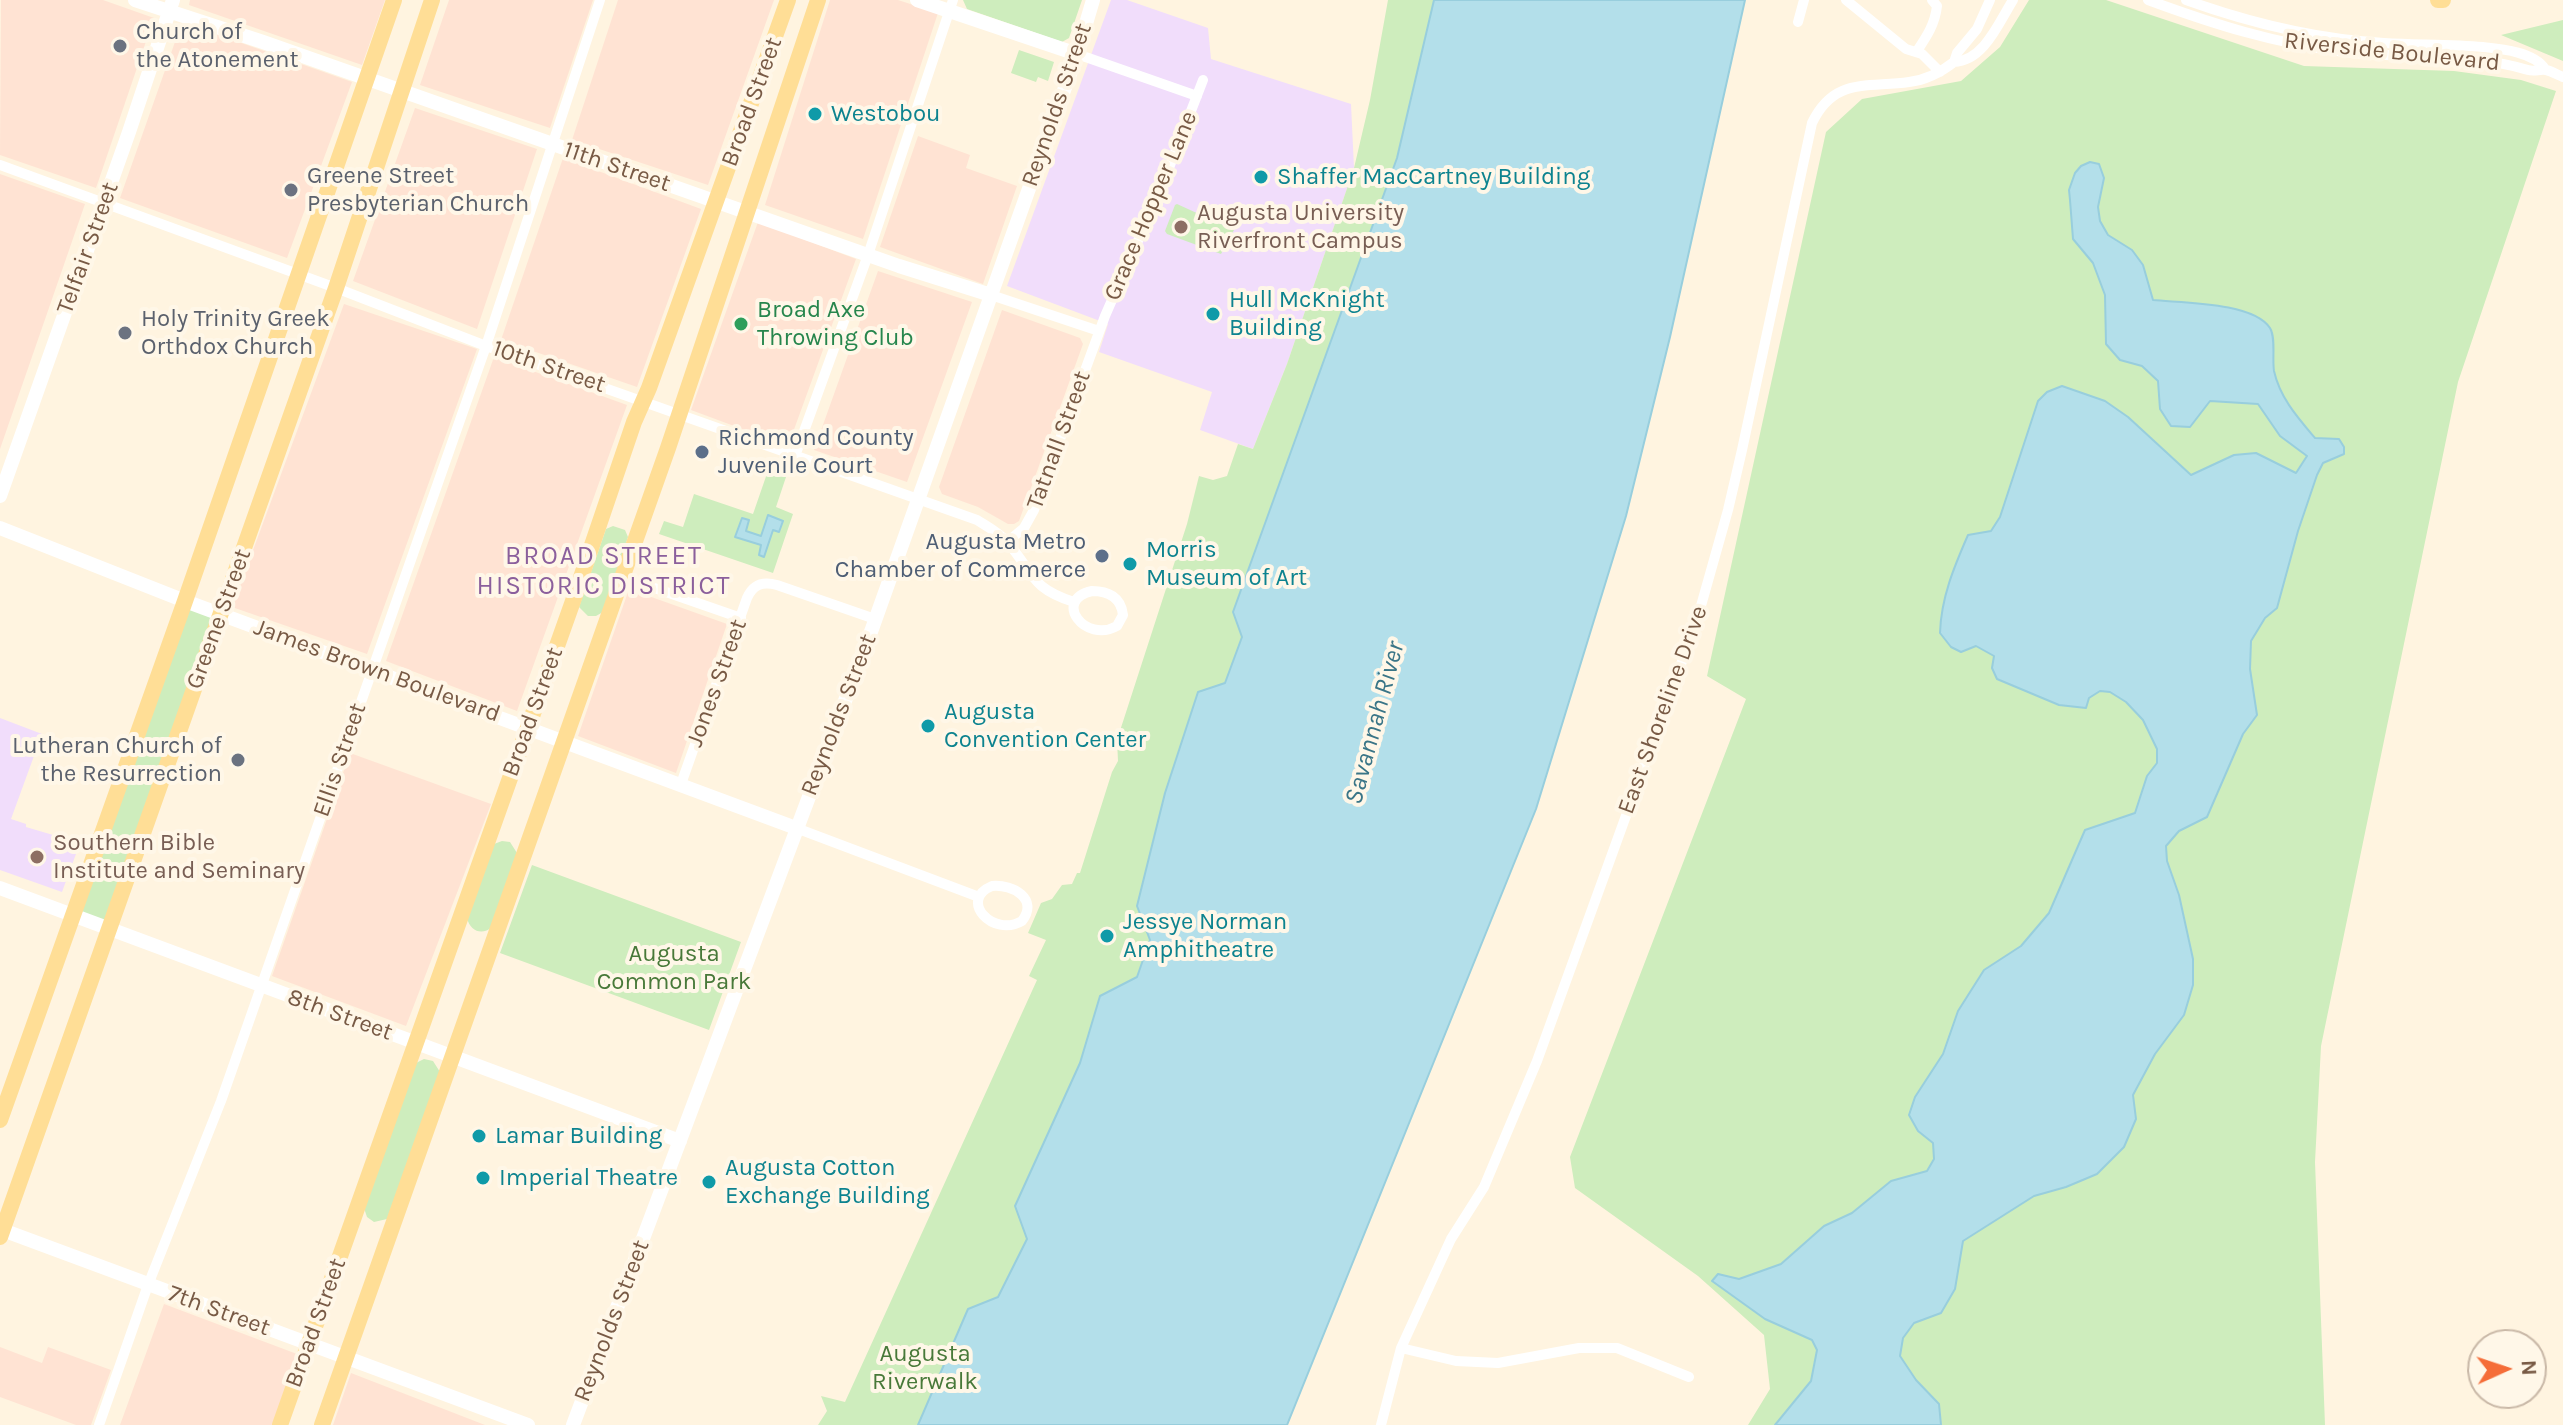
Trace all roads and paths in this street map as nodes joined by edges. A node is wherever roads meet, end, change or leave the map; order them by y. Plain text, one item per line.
1 (135, 0) edge
2 (394, 0) edge
3 (432, 0) edge
4 (600, 0) edge
5 (788, 0) edge
6 (818, 0) edge
7 (917, 0) edge
8 (1093, 0) edge
9 (1804, 0) edge
10 (1846, 0) edge
11 (1932, 0) edge
12 (1990, 0) edge
13 (2013, 0) edge
14 (2148, 0) edge
15 (2186, 0) edge
16 (171, 6) edge
17 (951, 6) edge
18 (1798, 22) dead end
19 (1917, 51) junction
20 (1077, 54) junction
21 (1954, 62) junction
22 (2546, 70) junction
23 (1940, 72) junction
24 (2563, 77) edge
25 (367, 80) junction
26 (1203, 80) dead end
27 (402, 93) junction
28 (1197, 96) junction
29 (554, 145) junction
30 (0, 165) edge
31 (716, 202) junction
32 (104, 203) junction
33 (747, 213) junction
34 (868, 255) junction
35 (299, 274) junction
36 (336, 288) junction
37 (991, 295) junction
38 (1099, 331) junction
39 (486, 346) junction
40 (643, 401) junction
41 (679, 414) junction
42 (795, 456) junction
43 (0, 496) edge
44 (919, 500) junction
45 (0, 528) edge
46 (1007, 542) junction
47 (623, 577) junction
48 (185, 601) junction
49 (1074, 602) junction
50 (220, 614) junction
51 (741, 618) junction
52 (875, 619) junction
53 (371, 671) junction
54 (528, 728) junction
55 (564, 742) junction
56 (681, 784) junction
57 (796, 828) junction
58 (0, 888) edge
59 (979, 897) junction
60 (73, 916) junction
61 (109, 929) junction
62 (261, 986) junction
63 (416, 1043) junction
64 (453, 1057) junction
65 (0, 1120) edge
66 (680, 1141) junction
67 (1, 1232) edge
68 (148, 1285) junction
69 (309, 1344) junction
70 (1401, 1348) junction
71 (346, 1357) junction
72 (1689, 1377) dead end
73 (99, 1425) edge
74 (280, 1425) edge
75 (322, 1425) edge
76 (528, 1425) edge
77 (573, 1425) edge
78 (1381, 1425) edge

1 - 16 main road, 11th Street
2 - 25 main road, Greene Street
3 - 27 main road, Greene Street
4 - 29 street, Ellis Street
5 - 31 main road, Broad Street
6 - 33 main road, Broad Street
7 - 17 main road
8 - 20 main road, Reynolds Street
9 - 18 street
10 - 19 street
11 - 19 street
12 - 21 street
13 - 21 street
14 - 22 street, Riverside Boulevard
15 - 22 street, Riverside Boulevard
16 - 25 main road, 11th Street
16 - 32 main road, Telfair Street
17 - 20 main road
17 - 34 street
19 - 23 street
20 - 28 street
20 - 37 main road, Reynolds Street
21 - 23 street, East Shoreline Drive
22 - 24 street, Riverside Boulevard
23 - 70 street, East Shoreline Drive
25 - 27 main road, 11th Street
25 - 35 main road, Greene Street
26 - 28 street, Grace Hopper Lane
27 - 29 main road, 11th Street
27 - 36 main road, Greene Street
28 - 38 street, Grace Hopper Lane
29 - 31 main road, 11th Street
29 - 39 street, Ellis Street
30 - 32 street, 10th Street
31 - 33 main road, 11th Street
31 - 40 main road, Broad Street
32 - 35 street, 10th Street
32 - 43 main road, Telfair Street
33 - 34 main road, 11th Street
33 - 41 main road, Broad Street
34 - 37 main road, 11th Street
34 - 42 street
35 - 36 street, 10th Street
35 - 48 main road, Greene Street
36 - 39 street, 10th Street
36 - 50 main road, Greene Street
37 - 38 street, 11th Street
37 - 44 main road, Reynolds Street
38 - 46 street, Tatnall Street
39 - 40 street, 10th Street
39 - 53 street, Ellis Street
40 - 41 street, 10th Street
40 - 54 main road, Broad Street
41 - 42 street, 10th Street
41 - 47 main road, Broad Street
42 - 44 street, 10th Street
44 - 46 street, 10th Street
44 - 52 main road, Reynolds Street
45 - 48 main road, James Brown Boulevard
46 - 49 street, 10th Street
47 - 51 street
47 - 55 main road, Broad Street
48 - 50 main road, James Brown Boulevard
48 - 60 main road, Greene Street
49 - 49 street, 10th Street
50 - 53 main road, James Brown Boulevard
50 - 61 main road, Greene Street
51 - 52 street, Jones Street
51 - 56 street, Jones Street
52 - 57 main road, Reynolds Street
53 - 54 main road, James Brown Boulevard
53 - 62 street, Ellis Street
54 - 55 main road, James Brown Boulevard
54 - 63 main road, Broad Street
55 - 56 main road, James Brown Boulevard
55 - 64 main road, Broad Street
56 - 57 main road, James Brown Boulevard
57 - 59 street, James Brown Boulevard
57 - 66 main road, Reynolds Street
58 - 60 main road, 8th Street
59 - 59 street
60 - 61 main road, 8th Street
60 - 65 main road, Greene Street
61 - 62 main road, 8th Street
61 - 67 main road, Greene Street
62 - 63 main road, 8th Street
62 - 68 street, Ellis Street
63 - 64 main road, 8th Street
63 - 69 main road, Broad Street
64 - 66 main road, 8th Street
64 - 71 main road, Broad Street
66 - 77 main road, Reynolds Street
67 - 68 main road, 7th Street
68 - 69 main road, 7th Street
68 - 73 street, Ellis Street
69 - 71 main road, 7th Street
69 - 74 main road, Broad Street
70 - 72 street
70 - 78 street, East Shoreline Drive
71 - 75 main road, Broad Street
71 - 76 main road, 7th Street

